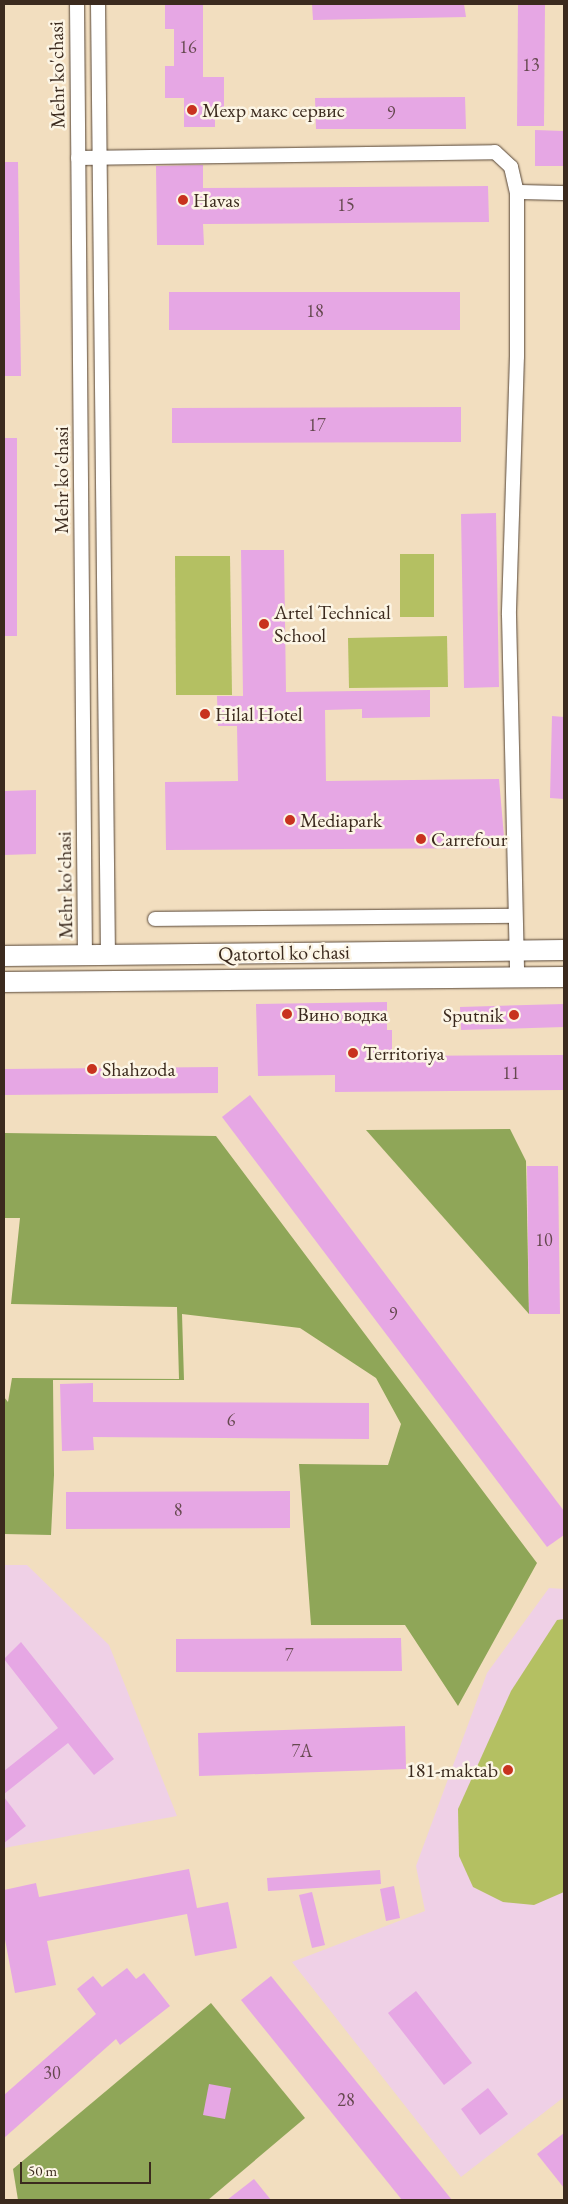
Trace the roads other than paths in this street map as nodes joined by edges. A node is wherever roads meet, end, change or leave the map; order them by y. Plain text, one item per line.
1 (77, 4) edge
2 (98, 4) edge
3 (78, 139) junction
4 (99, 139) junction
5 (78, 158) junction
6 (100, 158) junction
7 (517, 192) junction
8 (564, 193) edge
9 (80, 355) junction
10 (102, 355) junction
11 (514, 916) junction
12 (155, 919) dead end
13 (564, 950) edge
14 (516, 951) junction
15 (86, 955) junction
16 (108, 955) junction
17 (4, 956) edge
18 (517, 977) junction
19 (564, 977) edge
20 (87, 981) junction
21 (109, 981) junction
22 (4, 982) edge

1 - 3 street, Mehr ko'chasi
2 - 4 street, Mehr ko'chasi
3 - 4 street
3 - 5 street, Mehr ko'chasi
4 - 6 street, Mehr ko'chasi
5 - 6 street
5 - 9 street, Mehr ko'chasi
6 - 7 street
6 - 10 street, Mehr ko'chasi
7 - 8 street
7 - 11 street
9 - 10 street
9 - 15 street, Mehr ko'chasi
10 - 16 street, Mehr ko'chasi
11 - 12 street
11 - 14 street
13 - 14 main road, Qatortol ko'chasi
14 - 16 main road, Qatortol ko'chasi
14 - 18 street
15 - 16 main road, Qatortol ko'chasi
15 - 17 main road, Qatortol ko'chasi
15 - 20 main road
15 - 21 main road
16 - 21 main road
18 - 19 main road, Qatortol ko'chasi
18 - 21 main road, Qatortol ko'chasi
20 - 21 main road, Qatortol ko'chasi
20 - 22 main road, Qatortol ko'chasi

